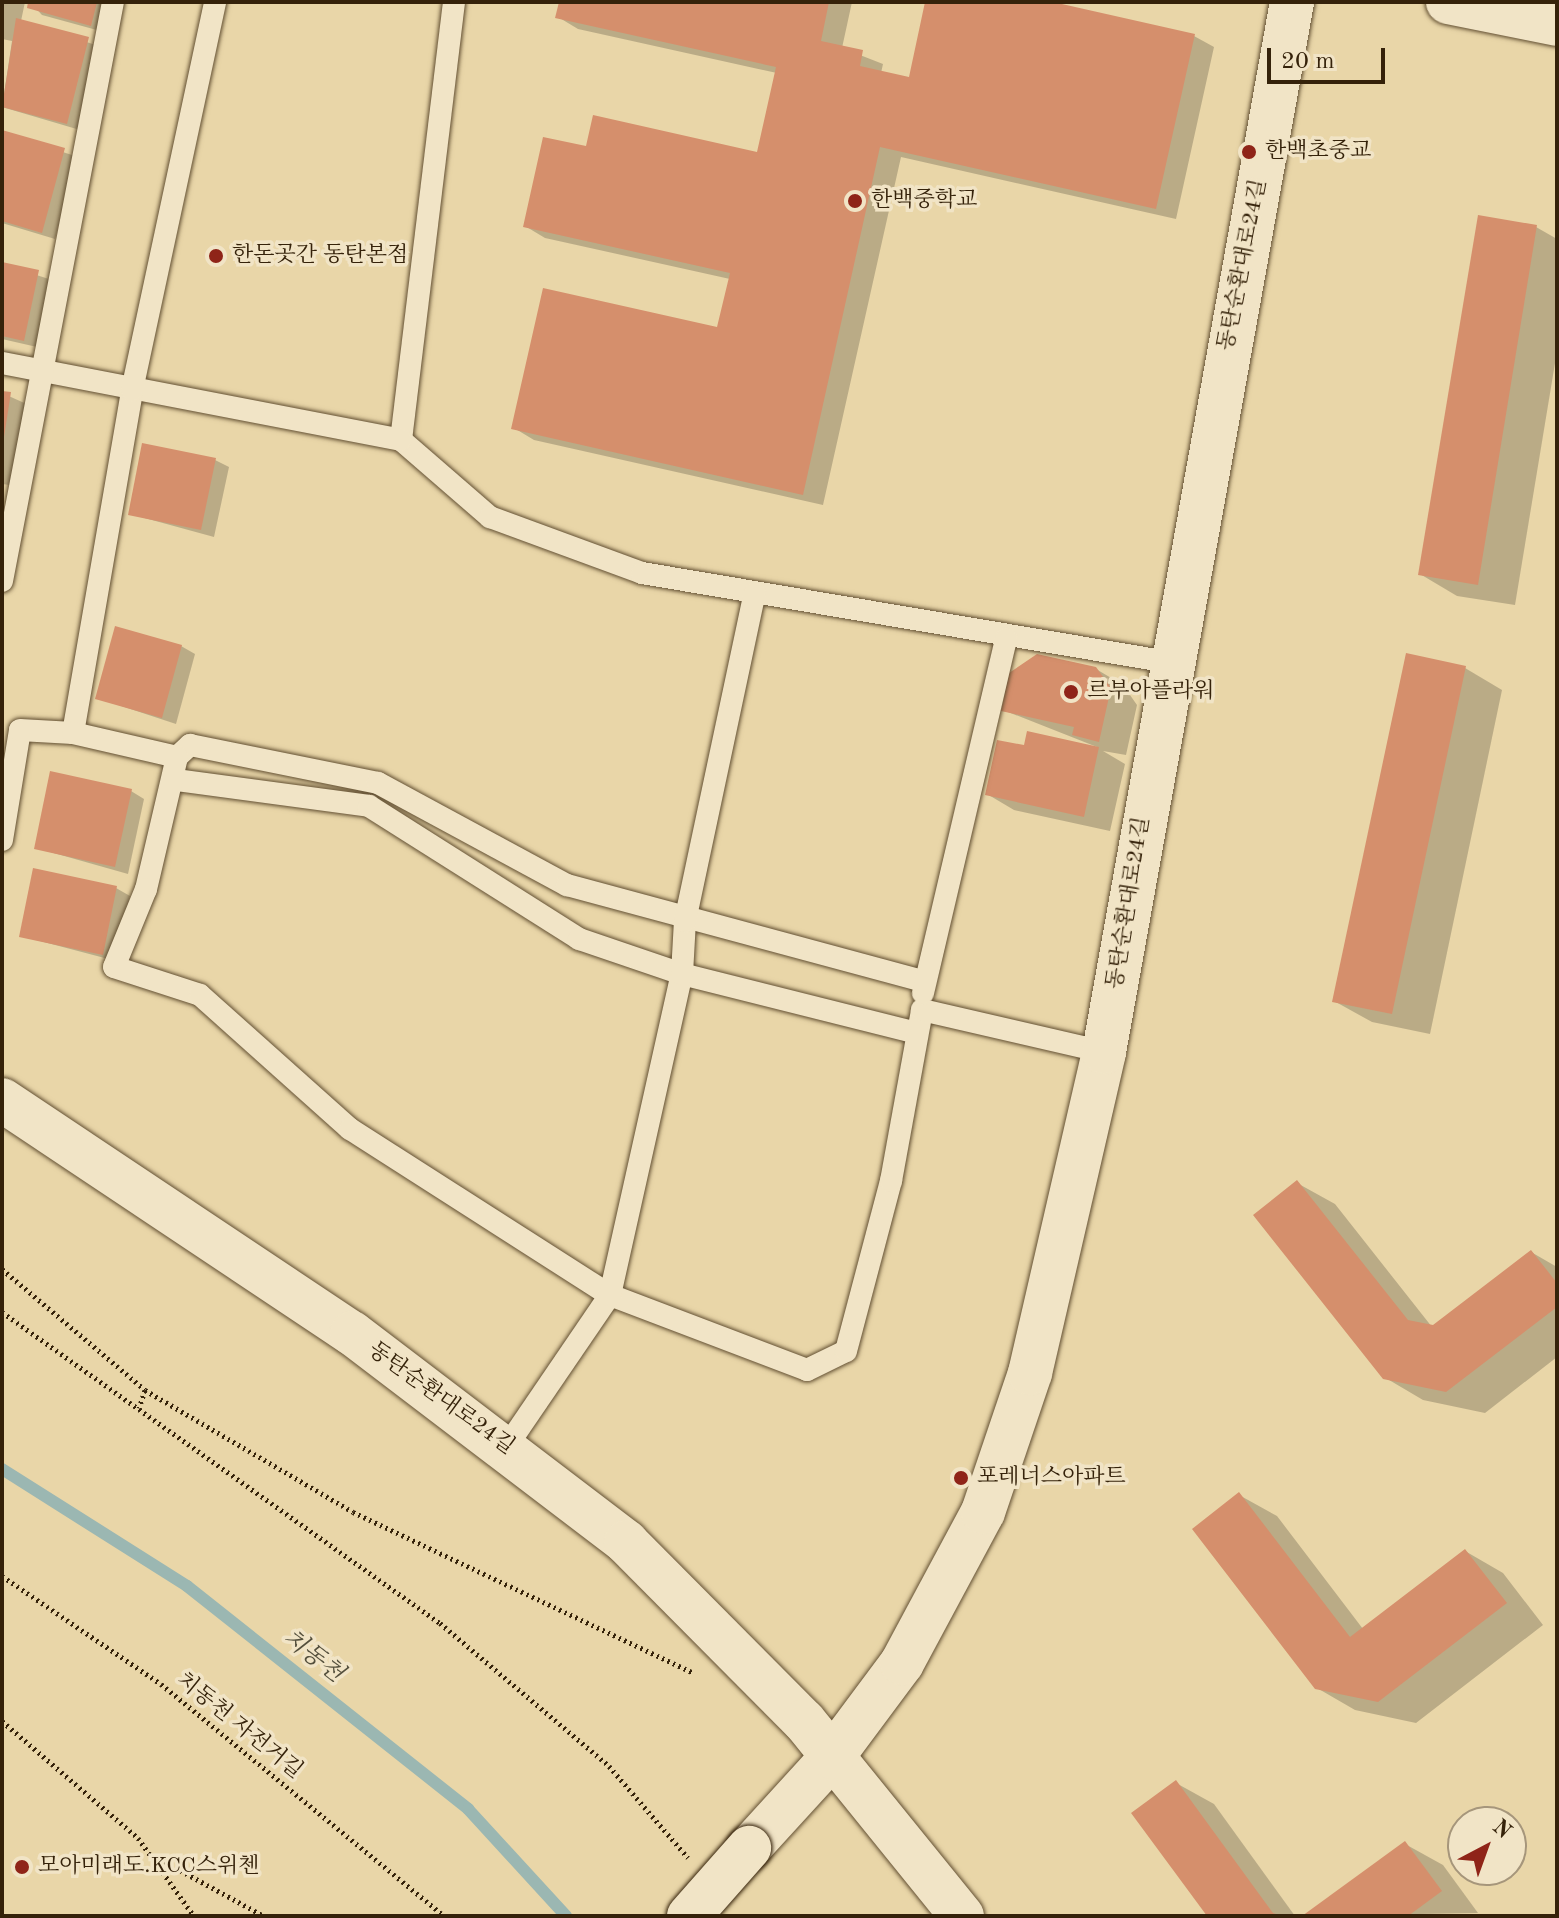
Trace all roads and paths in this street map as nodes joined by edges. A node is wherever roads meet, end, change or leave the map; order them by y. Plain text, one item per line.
1 (113, 2) edge
2 (215, 2) edge
3 (454, 2) edge
4 (1292, 2) edge
5 (1448, 2) edge
6 (1557, 24) edge
7 (2, 363) edge
8 (42, 372) junction
9 (132, 390) junction
10 (401, 440) junction
11 (2, 581) edge
12 (755, 593) junction
13 (1006, 639) junction
14 (1168, 662) junction
15 (11, 727) edge
16 (73, 733) junction
17 (177, 769) junction
18 (2, 840) edge
19 (685, 921) junction
20 (682, 974) junction
21 (924, 981) junction
22 (922, 1010) junction
23 (913, 1032) junction
24 (1104, 1052) junction
25 (2, 1100) edge
26 (2, 1269) edge
27 (610, 1295) junction
28 (2, 1312) edge
29 (145, 1390) junction
30 (139, 1408) junction
31 (507, 1446) junction
32 (2, 1576) edge
33 (708, 1682) dead end
34 (2, 1721) edge
35 (832, 1757) junction
36 (150, 1854) junction
37 (698, 1870) dead end
38 (194, 1916) edge
39 (264, 1916) edge
40 (444, 1916) edge
41 (689, 1916) edge
42 (962, 1916) edge

1 - 8 lane
2 - 9 lane
3 - 10 lane
4 - 14 street, 동탄순환대로24길
5 - 6 street
7 - 8 lane
8 - 9 lane
8 - 11 lane
9 - 10 lane
9 - 16 lane
10 - 12 lane
12 - 13 lane
12 - 19 lane
13 - 14 lane
13 - 21 lane
14 - 24 street, 동탄순환대로24길
15 - 16 lane
15 - 18 lane
16 - 17 lane
17 - 19 lane
17 - 20 lane
17 - 27 lane
19 - 20 lane
19 - 21 lane
20 - 23 lane
20 - 27 lane
21 - 22 lane
22 - 23 lane
22 - 24 lane
23 - 27 lane
24 - 35 street, 동탄순환대로24길
25 - 31 street, 동탄순환대로24길
26 - 29 path
27 - 31 lane
28 - 30 path
29 - 30 path
29 - 33 path
30 - 37 path
31 - 35 street, 동탄순환대로24길
32 - 40 path, 치동천 자전거길
34 - 36 path
35 - 41 street, 동탄순환대로24길, bridge
35 - 42 street, 동탄순환대로24길
36 - 38 path
36 - 39 path

